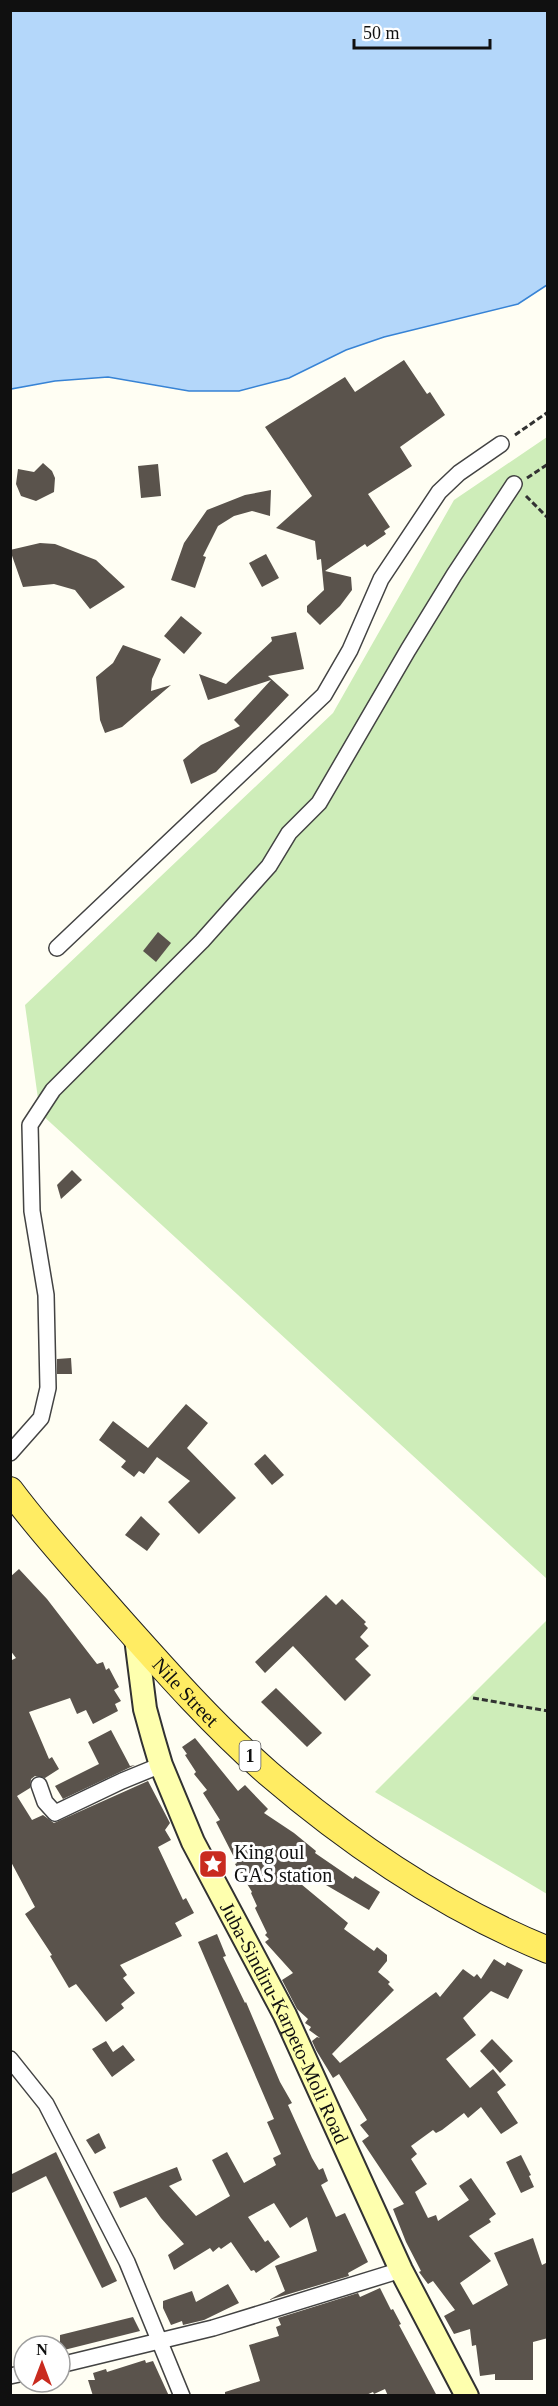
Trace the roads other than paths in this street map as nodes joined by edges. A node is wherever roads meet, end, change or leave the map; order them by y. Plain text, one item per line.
1 (501, 444) road end
2 (514, 484) road end
3 (57, 948) dead end
4 (10, 1453) edge
5 (10, 1490) edge
6 (136, 1638) junction
7 (161, 1765) junction
8 (39, 1785) dead end
9 (548, 1950) edge
10 (10, 2059) edge
11 (401, 2270) junction
12 (160, 2342) junction
13 (72, 2362) edge
14 (182, 2396) edge
15 (467, 2396) edge

1 - 3 street
2 - 4 street
5 - 6 main road, Nile Street / 1
6 - 7 main road, Juba-Sindiru-Karpeto-Moli Road
6 - 9 main road, Nile Street / 1
7 - 8 street
7 - 11 main road, Juba-Sindiru-Karpeto-Moli Road
10 - 12 street
11 - 12 street
11 - 15 main road, Juba-Sindiru-Karpeto-Moli Road
12 - 13 street
12 - 14 street

